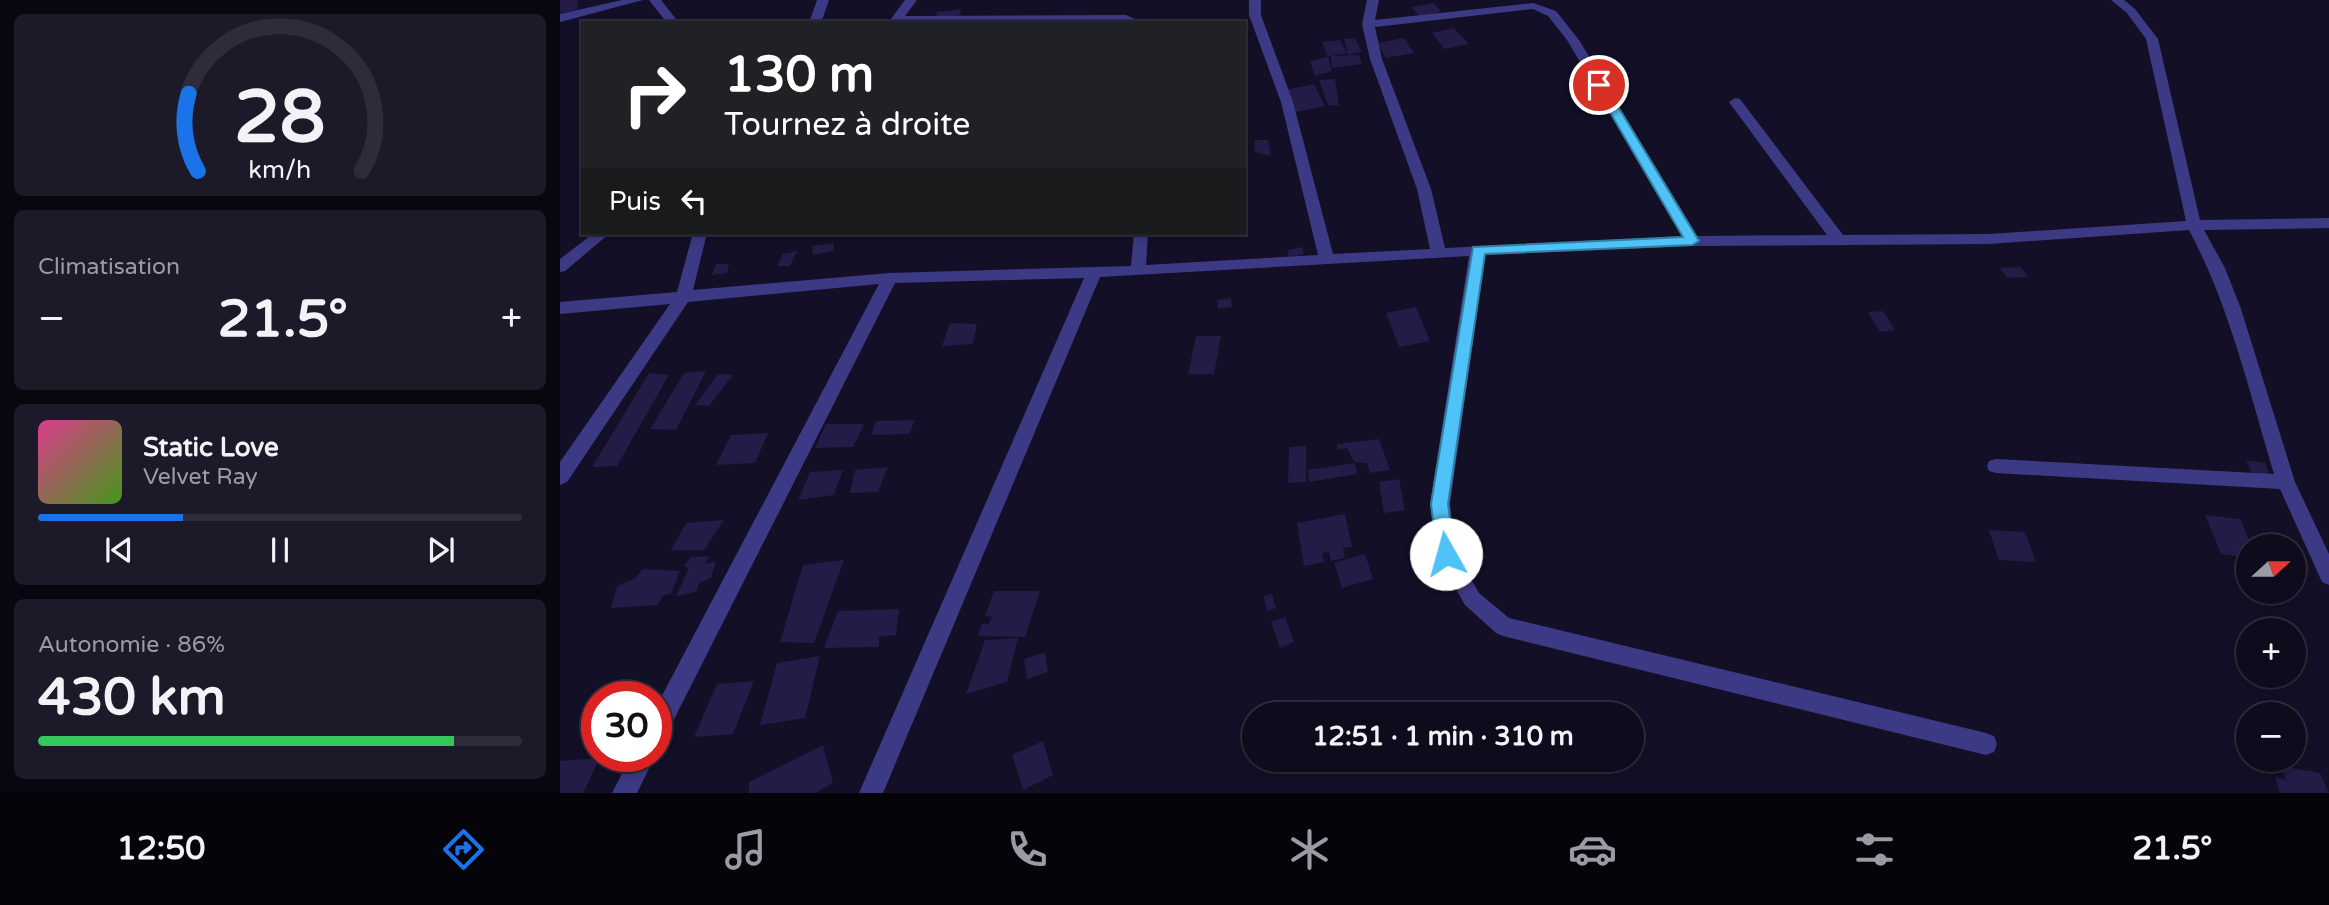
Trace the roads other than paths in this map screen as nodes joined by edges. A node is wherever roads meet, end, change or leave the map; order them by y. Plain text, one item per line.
1 (637, 0) edge
2 (655, 0) edge
3 (823, 0) edge
4 (911, 0) edge
5 (1255, 0) edge
6 (1373, 0) edge
7 (2117, 0) edge
8 (560, 18) edge
9 (671, 21) edge
10 (816, 21) edge
11 (896, 21) edge
12 (1132, 21) edge
13 (1368, 24) junction
14 (1735, 102) dead end
15 (2329, 223) edge
16 (2194, 225) junction
17 (600, 235) edge
18 (700, 235) edge
19 (1141, 235) edge
20 (1839, 240) junction
21 (1692, 241) junction
22 (1478, 250) junction
23 (1438, 252) junction
24 (1327, 261) junction
25 (560, 267) edge
26 (1138, 271) junction
27 (1094, 272) junction
28 (890, 278) junction
29 (684, 295) junction
30 (560, 308) edge
31 (1996, 466) dead end
32 (560, 477) edge
33 (2286, 482) junction
34 (2329, 576) edge
35 (672, 700) edge
36 (1986, 744) dead end
37 (635, 772) edge
38 (624, 793) edge
39 (871, 793) edge

1 - 8 street
2 - 9 street
3 - 10 street
4 - 11 street
5 - 24 street
6 - 13 street
7 - 16 street
11 - 12 street
13 - 21 street
13 - 23 street
14 - 20 street
15 - 16 street
16 - 20 street
16 - 33 street
17 - 25 street
18 - 29 street
19 - 26 street
20 - 21 street
21 - 22 street
22 - 23 street
22 - 36 street
23 - 24 street
24 - 26 street
26 - 27 street
27 - 28 street
27 - 39 street
28 - 29 street
28 - 35 street
29 - 30 street
29 - 32 street
31 - 33 street
33 - 34 street
37 - 38 street

